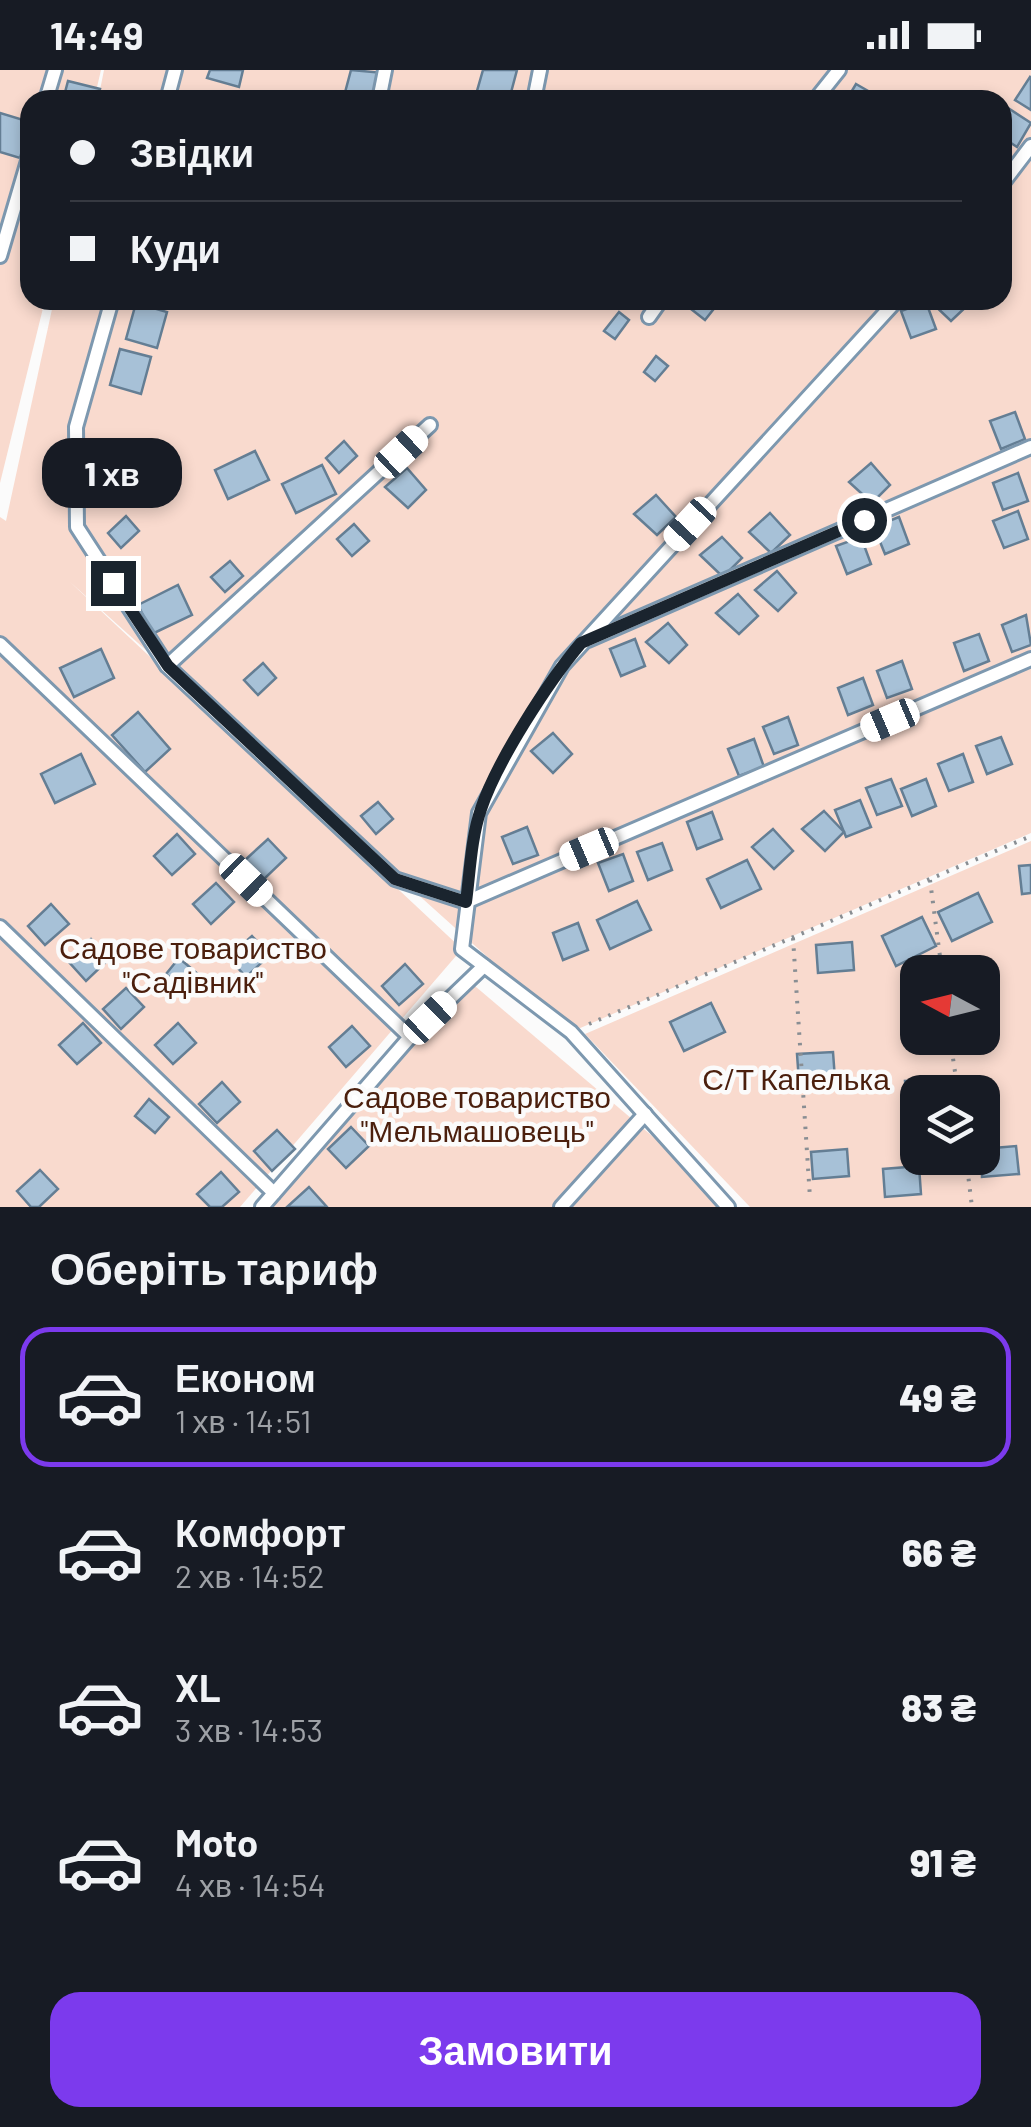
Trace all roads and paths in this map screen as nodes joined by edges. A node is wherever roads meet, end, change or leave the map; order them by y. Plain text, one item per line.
1 (1031, 146) edge
2 (1012, 171) edge
3 (20, 188) edge
4 (0, 256) edge
5 (109, 310) edge
6 (653, 310) edge
7 (888, 310) edge
8 (648, 316) dead end
9 (430, 425) dead end
10 (1031, 447) edge
11 (581, 643) junction
12 (0, 644) edge
13 (1031, 659) edge
14 (168, 666) junction
15 (1031, 836) edge
16 (930, 880) junction
17 (466, 902) junction
18 (0, 926) edge
19 (794, 938) junction
20 (940, 955) edge
21 (484, 966) junction
22 (571, 1032) junction
23 (410, 1037) junction
24 (645, 1114) junction
25 (968, 1175) edge
26 (274, 1193) junction
27 (810, 1198) dead end
28 (262, 1207) edge
29 (561, 1207) edge
30 (728, 1207) edge
31 (972, 1207) edge

1 - 2 lane
3 - 4 lane
5 - 14 lane
6 - 8 lane
7 - 11 lane
9 - 14 lane
10 - 11 lane
11 - 17 lane
12 - 23 lane
13 - 17 lane
14 - 17 lane
15 - 16 path
16 - 19 path
16 - 20 path
17 - 21 lane
18 - 26 lane
19 - 22 path
19 - 27 path
21 - 22 lane
21 - 23 lane
22 - 24 lane
23 - 26 lane
24 - 29 lane
24 - 30 lane
25 - 31 path
26 - 28 lane

